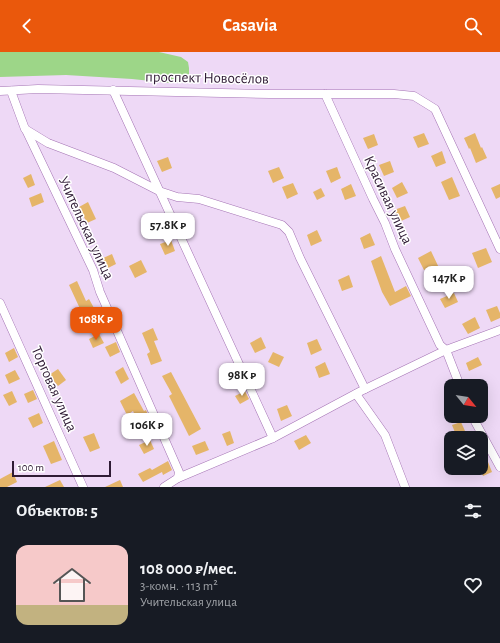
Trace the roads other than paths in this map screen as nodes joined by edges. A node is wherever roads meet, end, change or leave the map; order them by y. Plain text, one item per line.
1 (113, 90) junction
2 (0, 91) edge
3 (11, 91) junction
4 (325, 94) junction
5 (25, 130) junction
6 (159, 191) junction
7 (500, 249) edge
8 (0, 303) edge
9 (500, 330) edge
10 (446, 350) junction
11 (457, 379) edge
12 (365, 389) junction
13 (356, 394) junction
14 (476, 423) edge
15 (273, 438) junction
16 (500, 467) edge
17 (178, 478) junction
18 (83, 487) edge
19 (164, 487) edge
20 (405, 487) edge

1 - 3 street, проспект Новосёлов
1 - 4 street, проспект Новосёлов
1 - 6 street
2 - 3 street, проспект Новосёлов
3 - 5 street, Учительская улица
4 - 7 street, проспект Новосёлов
4 - 10 street, Красивая улица
5 - 6 street
5 - 17 street, Учительская улица
6 - 12 street
6 - 15 street
8 - 18 street, Торговая улица
9 - 10 street
10 - 11 street, Красивая улица
10 - 12 street
12 - 13 street
13 - 15 street
13 - 20 street
14 - 16 street
15 - 17 street
17 - 19 street

